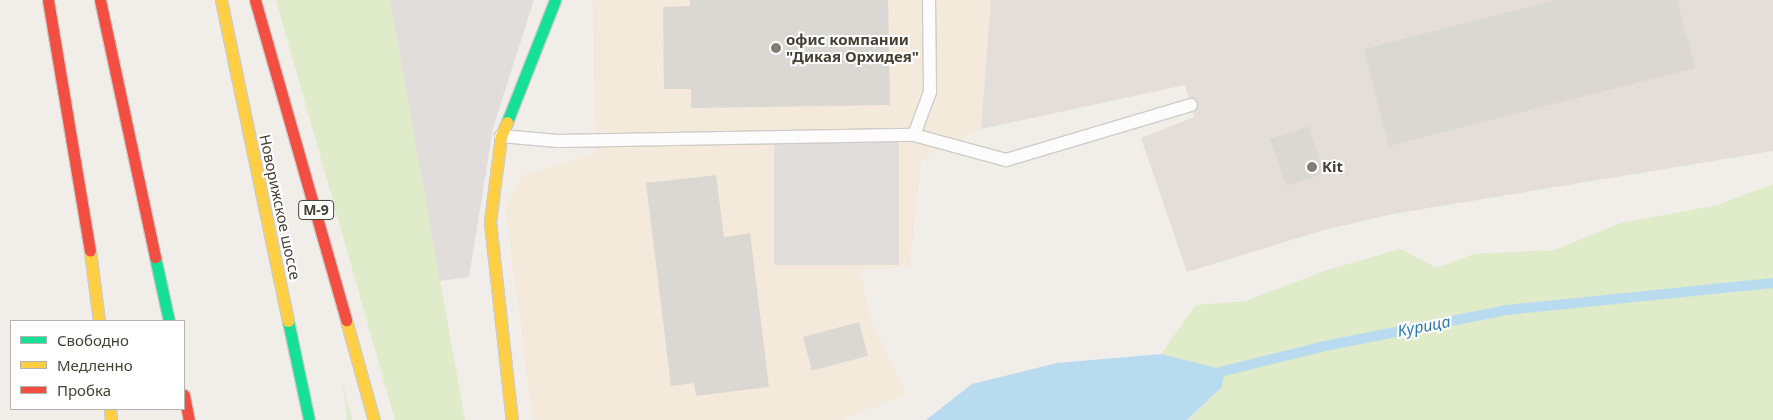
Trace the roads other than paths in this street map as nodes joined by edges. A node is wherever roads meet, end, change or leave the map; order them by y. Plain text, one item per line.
1 (48, 0) edge
2 (100, 0) edge
3 (220, 0) edge
4 (254, 0) edge
5 (555, 0) edge
6 (929, 0) edge
7 (1191, 104) dead end
8 (914, 135) junction
9 (501, 136) junction
10 (99, 320) edge
11 (169, 320) edge
12 (185, 400) edge
13 (189, 420) edge
14 (308, 420) edge
15 (374, 420) edge
16 (512, 420) edge

1 - 10 main road
2 - 11 main road
3 - 14 main road, Новорижское шоссе
4 - 15 main road, М-9
5 - 9 main road
6 - 8 lane
7 - 8 lane
8 - 9 lane
9 - 16 main road
12 - 13 main road

